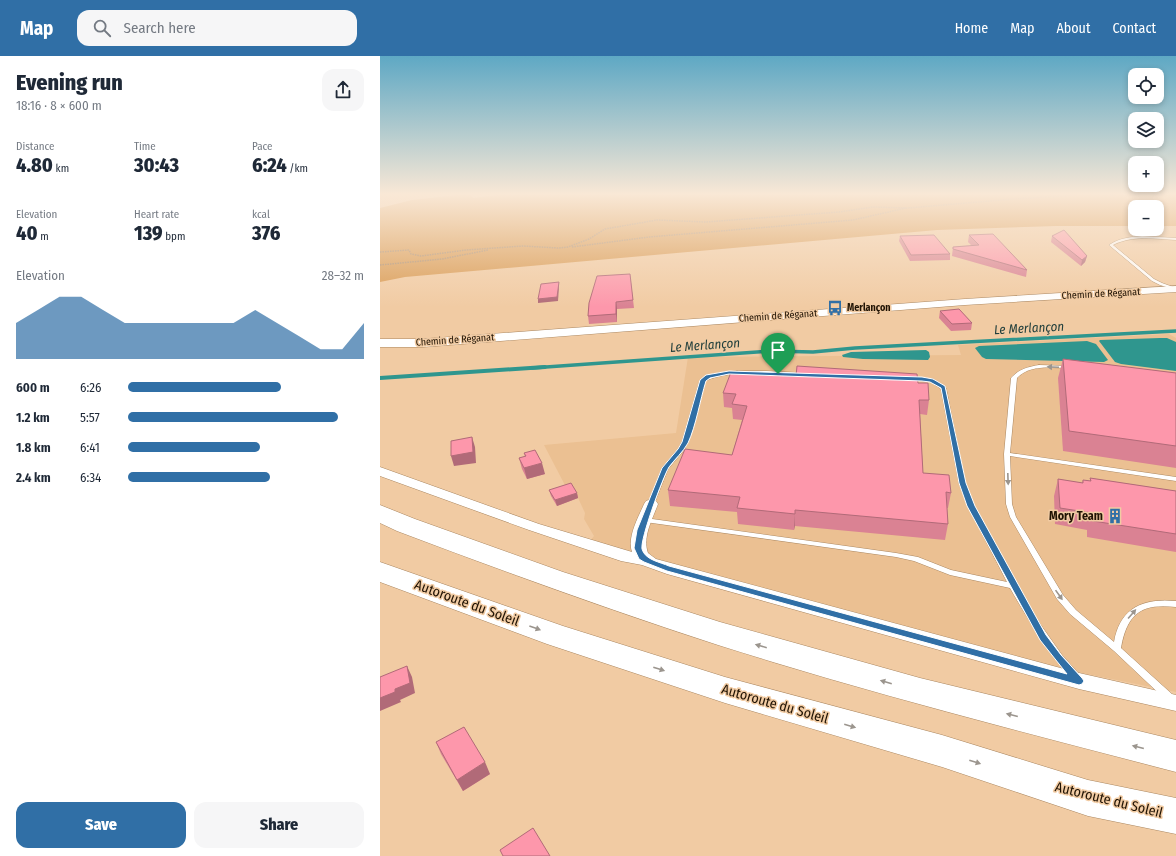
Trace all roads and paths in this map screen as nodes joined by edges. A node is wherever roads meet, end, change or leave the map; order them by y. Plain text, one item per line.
1 (600, 232) edge
2 (711, 232) edge
3 (1176, 238) edge
4 (568, 247) junction
5 (495, 248) junction
6 (380, 252) edge
7 (380, 265) edge
8 (1176, 289) edge
9 (380, 343) edge
10 (1072, 367) edge
11 (814, 375) edge
12 (907, 379) edge
13 (1007, 454) junction
14 (380, 471) edge
15 (1176, 479) edge
16 (651, 504) joint
17 (380, 513) edge
18 (645, 520) junction
19 (646, 560) junction
20 (380, 572) edge
21 (1014, 586) junction
22 (1176, 604) edge
23 (1117, 649) junction
24 (1079, 681) junction
25 (1175, 702) edge
26 (1176, 756) edge
27 (1176, 816) edge

1 - 4 path
2 - 4 path
3 - 8 lane
4 - 5 path
5 - 6 path
5 - 7 path
8 - 9 street, Chemin de Réganat
10 -> 13 lane
11 - 16 lane
12 - 21 lane
13 - 15 lane
13 -> 23 lane
14 - 19 street
16 - 18 street
26 -> 17 highway
18 - 19 street
18 - 21 lane
19 - 24 street
20 -> 27 highway, Autoroute du Soleil
21 - 24 lane
23 -> 22 lane
23 - 25 lane
24 - 25 street

